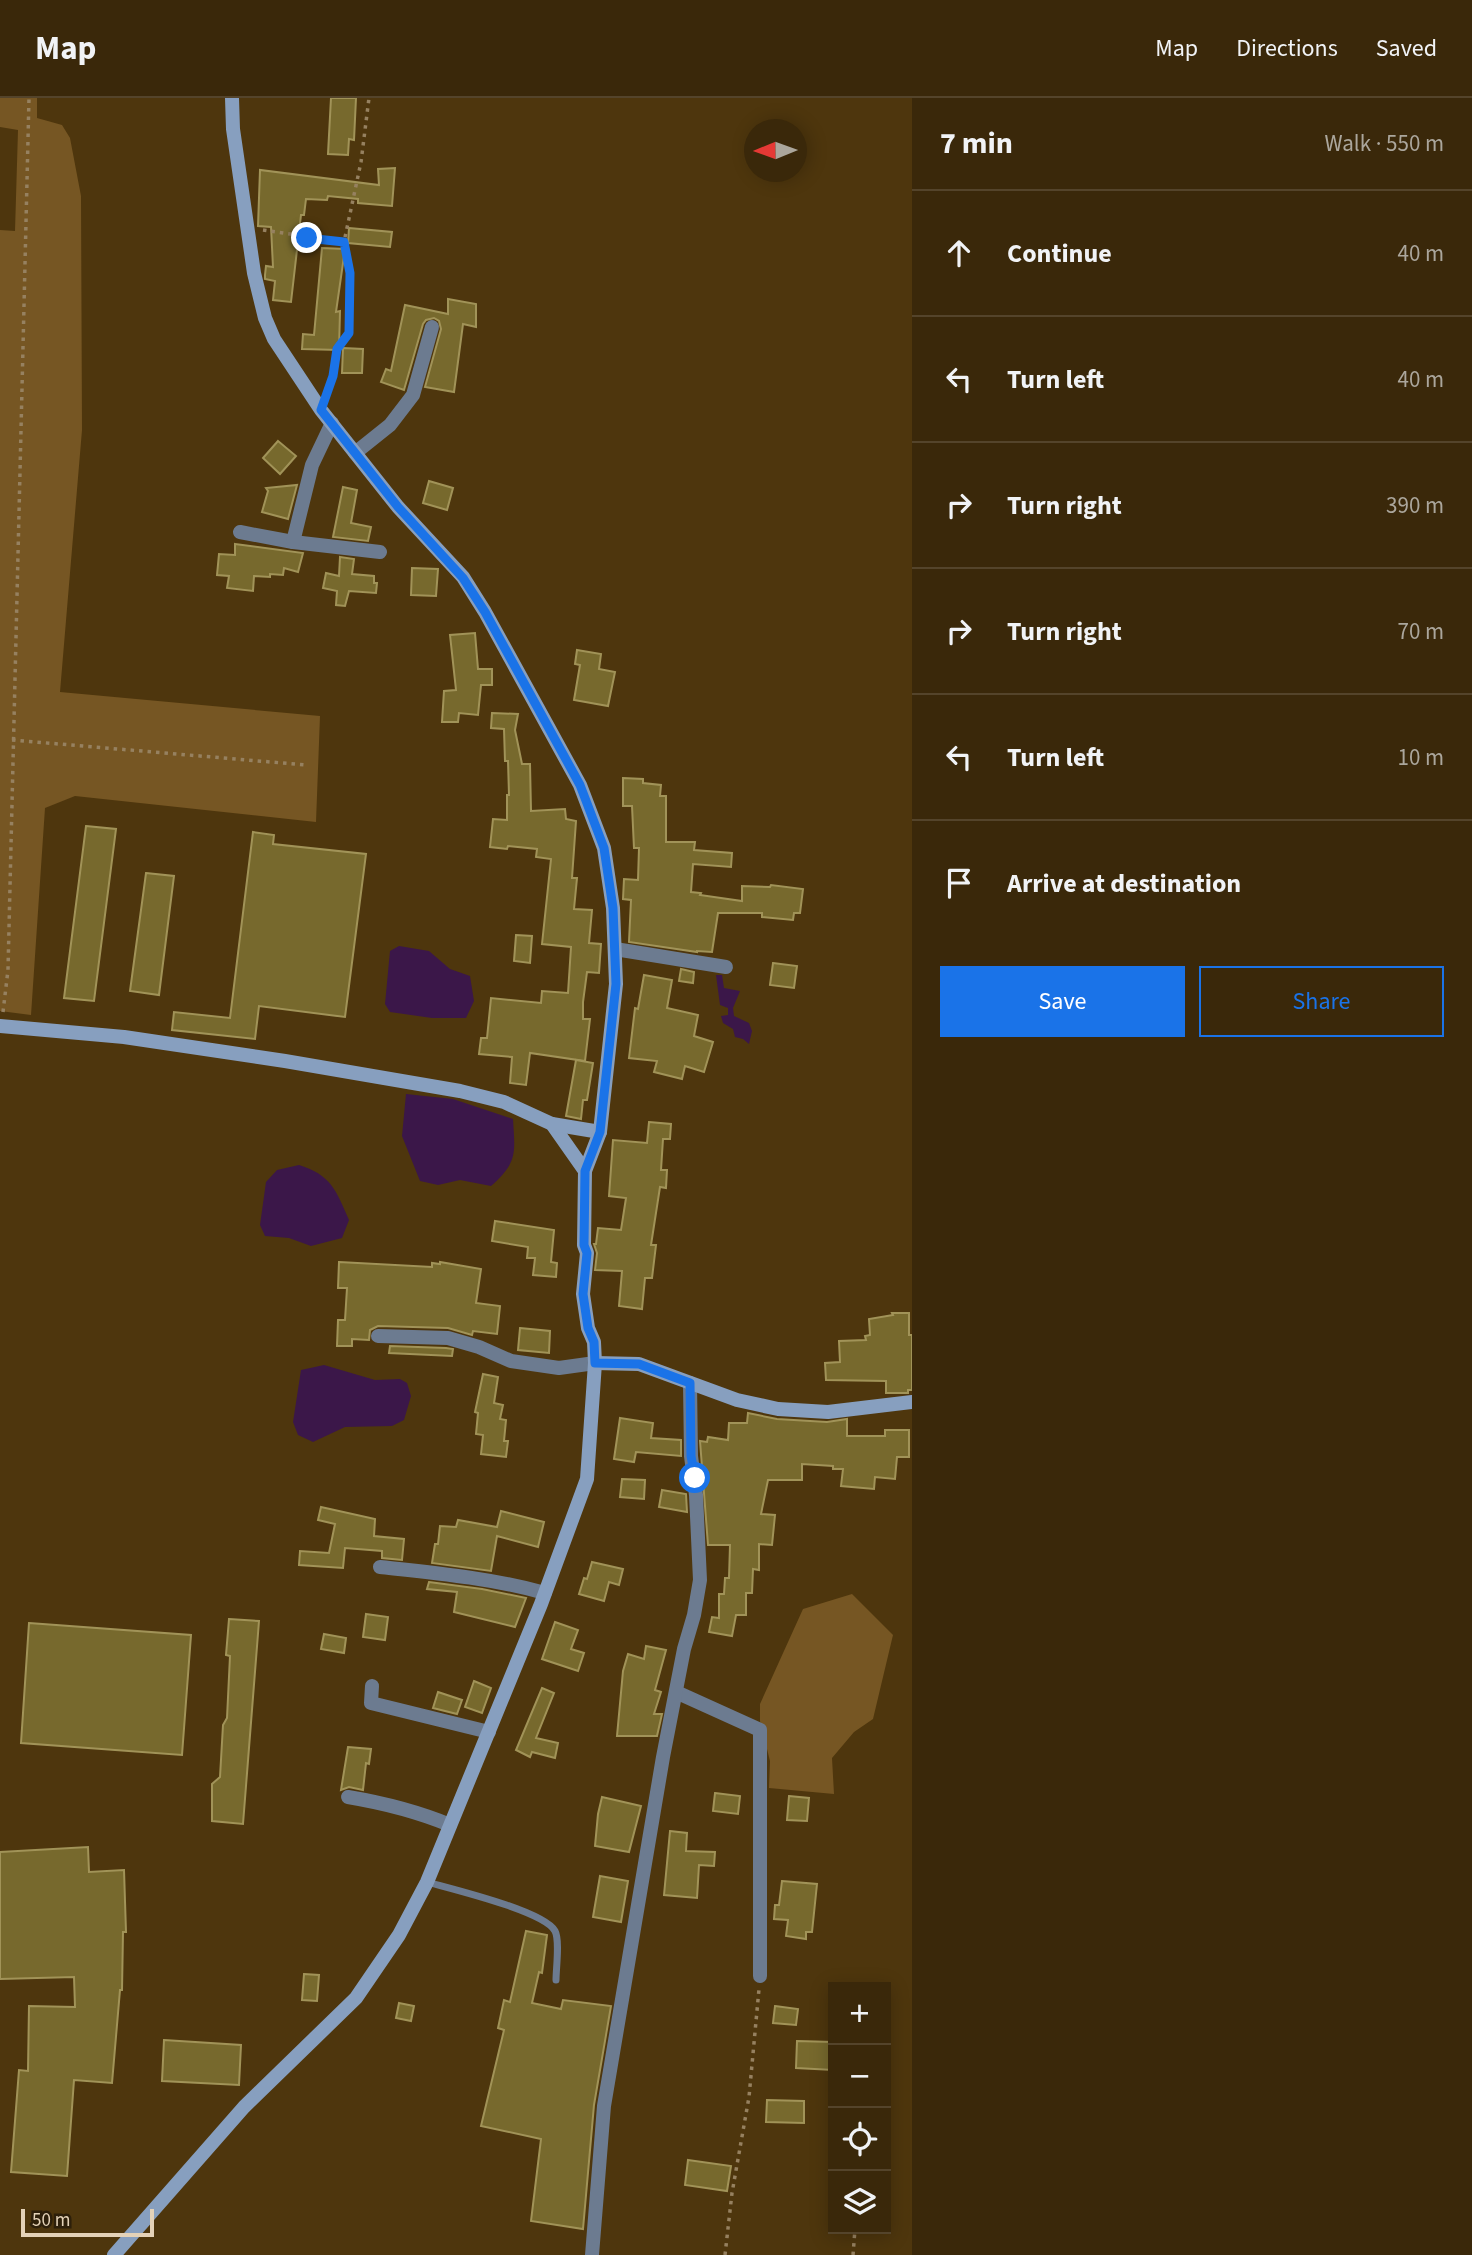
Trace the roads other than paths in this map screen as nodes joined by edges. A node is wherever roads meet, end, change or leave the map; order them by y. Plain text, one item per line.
1 (232, 98) edge
2 (432, 327) dead end
3 (332, 423) junction
4 (355, 453) junction
5 (240, 532) dead end
6 (293, 541) junction
7 (380, 552) dead end
8 (615, 949) junction
9 (726, 967) dead end
10 (0, 1026) edge
11 (552, 1124) junction
12 (600, 1132) junction
13 (585, 1171) junction
14 (378, 1336) dead end
15 (595, 1363) junction
16 (690, 1383) junction
17 (912, 1402) edge
18 (380, 1567) dead end
19 (545, 1593) junction
20 (372, 1686) dead end
21 (676, 1692) junction
22 (489, 1732) junction
23 (348, 1797) dead end
24 (450, 1825) junction
25 (427, 1882) junction
26 (760, 1976) road end
27 (556, 1980) dead end
28 (114, 2255) edge
29 (592, 2255) edge

1 - 3 street
2 - 4 street
3 - 4 street
3 - 6 street
4 - 8 street
5 - 6 street
6 - 7 street
8 - 9 street
8 - 12 street
10 - 11 street
11 - 12 street
11 - 13 street
12 - 13 street
13 - 15 street
14 - 15 street
15 - 16 street
15 - 19 street
16 - 17 street
16 - 21 street
18 - 19 street
19 - 22 street
20 - 22 street
21 - 26 street
21 - 29 street
22 - 24 street
23 - 24 street
24 - 25 street
25 - 27 lane
25 - 28 street

